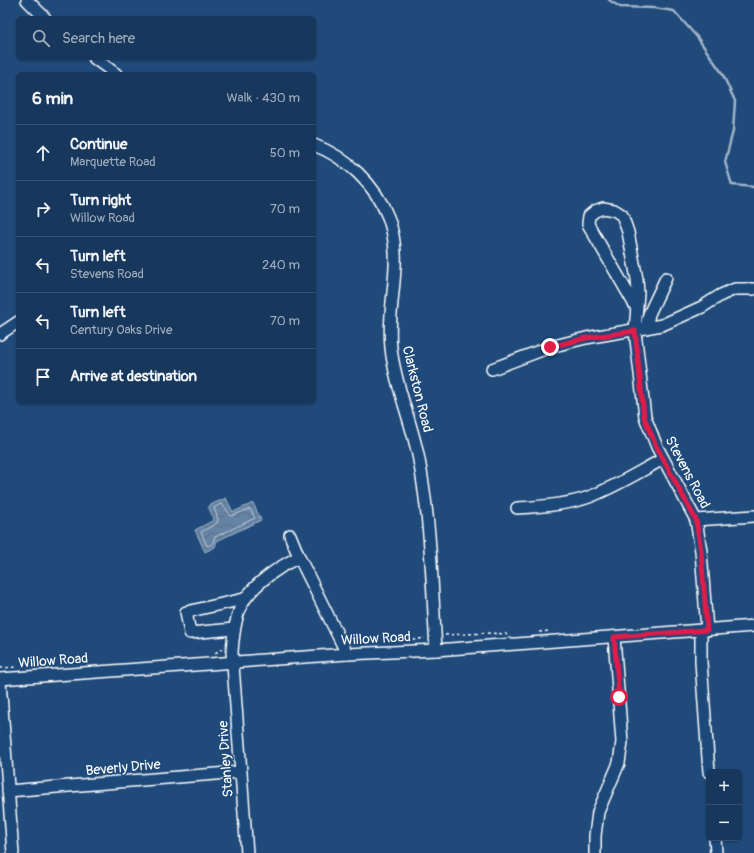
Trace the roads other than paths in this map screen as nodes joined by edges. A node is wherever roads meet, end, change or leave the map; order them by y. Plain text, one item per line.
1 (27, 0) edge
2 (43, 16) edge
3 (97, 60) edge
4 (113, 72) edge
5 (316, 146) edge
6 (666, 278) dead end
7 (754, 289) edge
8 (636, 307) junction
9 (16, 323) edge
10 (641, 329) junction
11 (0, 334) edge
12 (492, 369) dead end
13 (663, 459) junction
14 (517, 508) dead end
15 (754, 516) edge
16 (696, 520) junction
17 (290, 535) dead end
18 (299, 557) junction
19 (244, 599) junction
20 (754, 626) edge
21 (234, 629) junction
22 (704, 630) junction
23 (614, 637) junction
24 (436, 650) junction
25 (347, 654) junction
26 (233, 663) junction
27 (0, 680) edge
28 (710, 769) edge
29 (240, 772) junction
30 (8, 791) junction
31 (715, 841) edge
32 (13, 853) edge
33 (247, 853) edge
34 (595, 853) edge
35 (716, 853) edge

1 - 2 street
3 - 4 street
5 - 24 street, Clarkston Road
6 - 10 street
7 - 10 street
8 - 8 street
8 - 10 street
9 - 11 street
10 - 12 street
10 - 13 street, Stevens Road
13 - 14 street
13 - 16 street, Stevens Road
15 - 16 street
16 - 22 street, Stevens Road
17 - 18 street
18 - 19 street
18 - 25 street
19 - 21 street, Stanley Drive
19 - 21 street
20 - 22 street, Willow Road
21 - 26 street, Stanley Drive
22 - 23 street, Willow Road
22 - 28 street, Stevens Road
23 - 24 street, Willow Road
23 - 34 street
24 - 25 street, Willow Road
25 - 26 street, Willow Road
26 - 27 street, Willow Road
26 - 29 street, Stanley Drive
27 - 30 street
29 - 30 street, Beverly Drive
29 - 33 street, Stanley Drive
30 - 32 street
31 - 35 street

